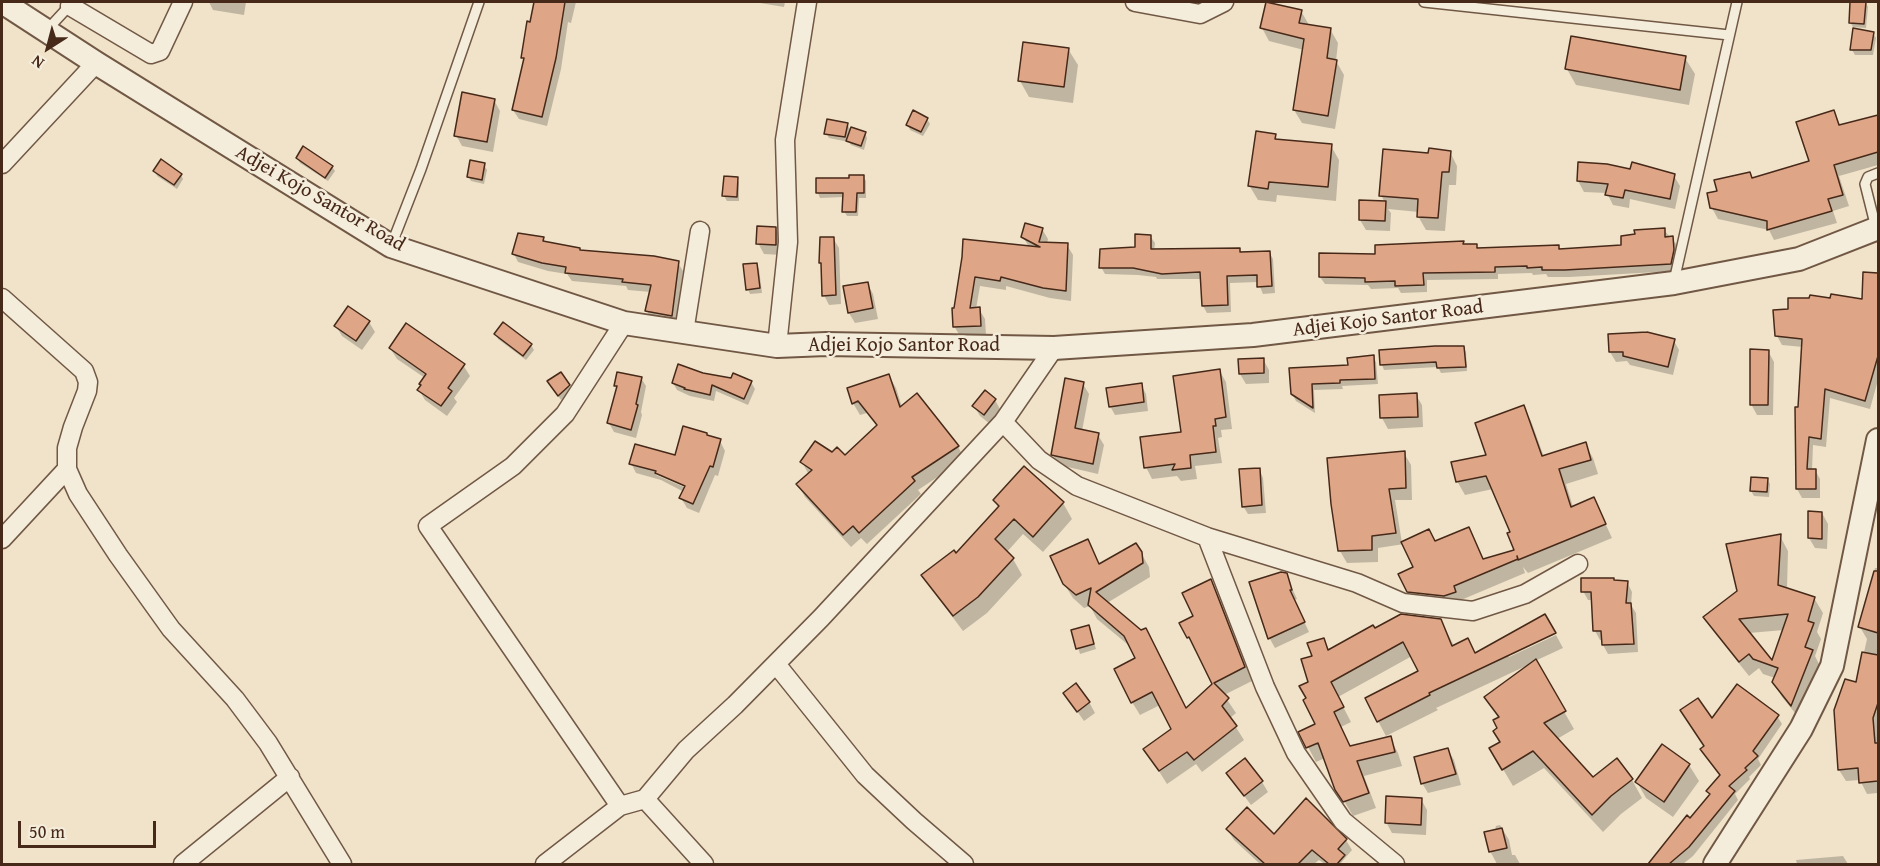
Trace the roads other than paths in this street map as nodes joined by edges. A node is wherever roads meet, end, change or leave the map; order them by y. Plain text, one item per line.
1 (2, 2) edge
2 (183, 2) edge
3 (479, 2) edge
4 (807, 2) edge
5 (1135, 2) edge
6 (1224, 2) edge
7 (1424, 2) edge
8 (1737, 2) edge
9 (71, 4) edge
10 (46, 31) junction
11 (1729, 35) junction
12 (96, 63) junction
13 (2, 164) edge
14 (1878, 173) edge
15 (1877, 228) edge
16 (700, 231) dead end
17 (391, 246) junction
18 (1674, 283) junction
19 (2, 298) edge
20 (624, 323) junction
21 (684, 332) junction
22 (777, 346) junction
23 (1054, 348) junction
24 (1003, 422) junction
25 (1878, 440) edge
26 (67, 469) junction
27 (1207, 537) junction
28 (2, 539) edge
29 (1578, 564) dead end
30 (776, 664) junction
31 (290, 777) junction
32 (645, 799) junction
33 (620, 806) junction
34 (183, 864) edge
35 (342, 864) edge
36 (545, 864) edge
37 (704, 864) edge
38 (964, 864) edge
39 (1395, 864) edge
40 (1715, 864) edge

1 - 10 street, Adjei Kojo Santor Road
2 - 9 street
3 - 17 lane
4 - 22 street
5 - 6 street
7 - 11 lane
8 - 11 lane
9 - 10 lane
10 - 12 street, Adjei Kojo Santor Road
11 - 18 lane
12 - 13 street
12 - 17 street, Adjei Kojo Santor Road
14 - 15 lane
15 - 18 street, Adjei Kojo Santor Road
16 - 21 street
17 - 20 street, Adjei Kojo Santor Road
18 - 23 street, Adjei Kojo Santor Road
19 - 26 street
20 - 21 street, Adjei Kojo Santor Road
20 - 33 street
21 - 22 street, Adjei Kojo Santor Road
22 - 23 street, Adjei Kojo Santor Road
23 - 24 street
24 - 27 street
24 - 30 street
25 - 40 street
26 - 28 street
26 - 31 street
27 - 29 street
27 - 39 street
30 - 32 street
30 - 38 street
31 - 34 street
31 - 35 street
32 - 33 street
32 - 37 street
33 - 36 street

